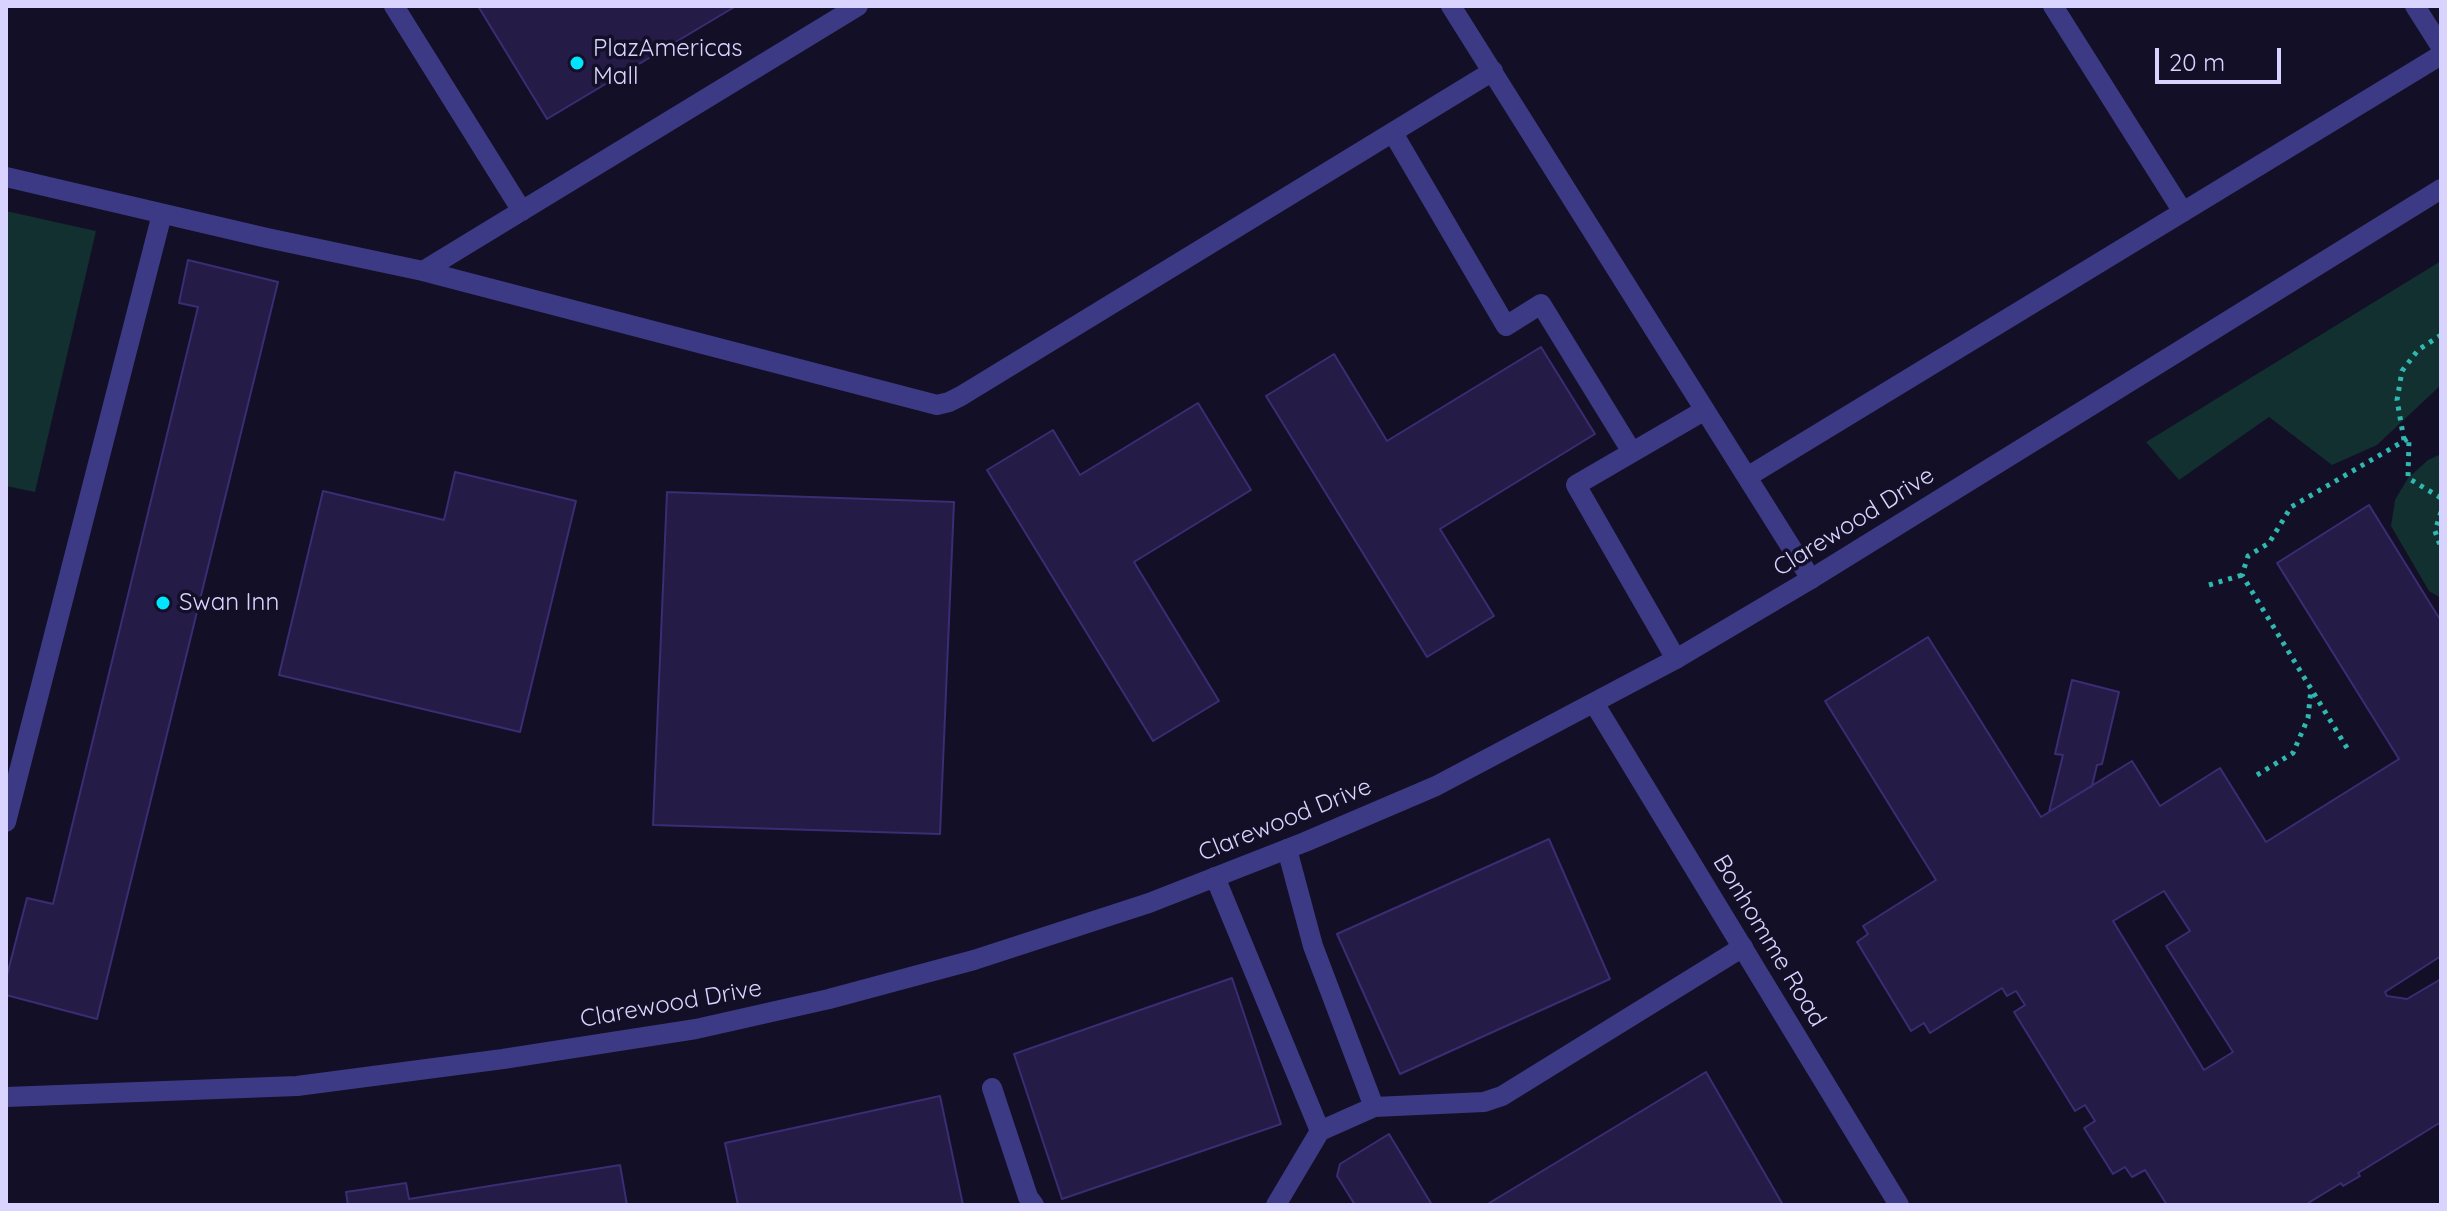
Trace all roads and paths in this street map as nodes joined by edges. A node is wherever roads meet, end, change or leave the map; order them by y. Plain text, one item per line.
1 (394, 6) edge
2 (858, 6) edge
3 (1451, 6) edge
4 (2053, 6) edge
5 (2415, 6) edge
6 (2441, 47) edge
7 (2441, 55) edge
8 (1493, 71) junction
9 (1393, 133) junction
10 (6, 177) edge
11 (2441, 189) edge
12 (522, 211) junction
13 (2183, 212) junction
14 (162, 214) junction
15 (423, 271) junction
16 (2441, 335) edge
17 (1705, 410) junction
18 (2404, 440) junction
19 (1632, 452) junction
20 (1747, 477) junction
21 (2441, 498) edge
22 (2441, 512) edge
23 (2441, 548) edge
24 (2242, 575) junction
25 (1811, 579) junction
26 (2209, 585) dead end
27 (1676, 659) junction
28 (2311, 688) junction
29 (1594, 703) junction
30 (2347, 748) dead end
31 (2257, 775) dead end
32 (6, 822) edge
33 (1287, 849) junction
34 (1215, 877) junction
35 (1743, 947) junction
36 (992, 1088) dead end
37 (6, 1097) edge
38 (1374, 1107) junction
39 (1320, 1131) junction
40 (1034, 1205) edge
41 (1276, 1205) edge
42 (1899, 1205) edge

1 - 12 street
2 - 12 street
3 - 8 street
4 - 13 street
5 - 6 street
7 - 13 street
8 - 9 street
8 - 17 street
9 - 15 street
9 - 19 street
10 - 14 street
11 - 25 street, Clarewood Drive
12 - 15 street
13 - 20 street
14 - 15 street
14 - 32 street
16 - 18 path
17 - 19 street
17 - 20 street
18 - 21 path
18 - 24 path
19 - 27 street
20 - 25 street
22 - 23 path
24 - 26 path
24 - 28 path
25 - 27 street, Clarewood Drive
27 - 29 street, Clarewood Drive
28 - 30 path
28 - 31 path
29 - 33 street, Clarewood Drive
29 - 35 street, Bonhomme Road
33 - 34 street, Clarewood Drive
33 - 38 street
34 - 37 street, Clarewood Drive
34 - 39 street
35 - 38 street
35 - 42 street, Bonhomme Road
36 - 40 street
38 - 39 street
39 - 41 street

